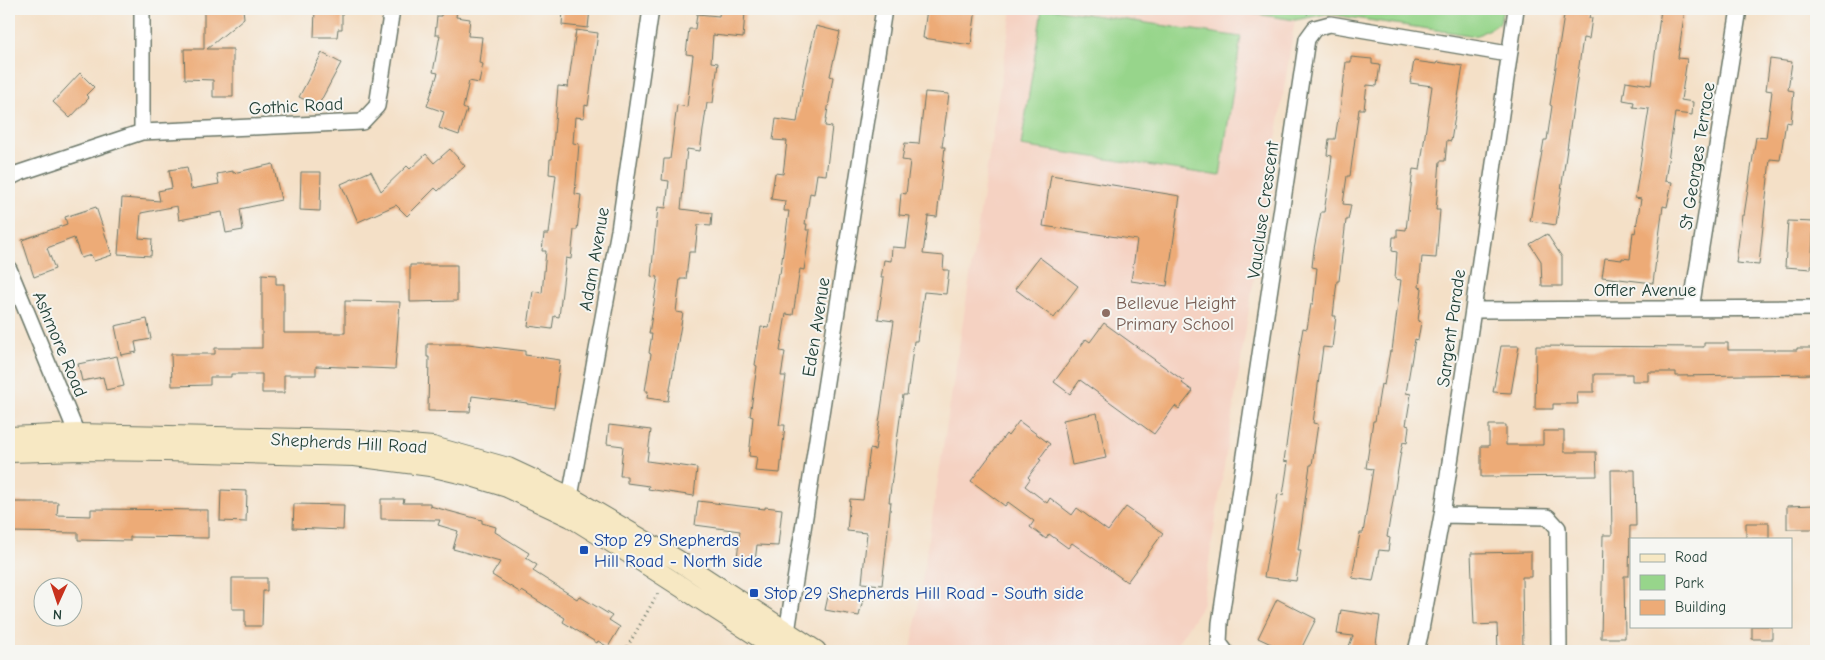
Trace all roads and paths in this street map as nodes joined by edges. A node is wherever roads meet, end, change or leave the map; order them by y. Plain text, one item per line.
1 (142, 9) edge
2 (392, 9) edge
3 (652, 9) edge
4 (884, 9) edge
5 (1516, 9) edge
6 (1739, 9) edge
7 (1508, 54) junction
8 (142, 132) junction
9 (9, 178) edge
10 (9, 270) edge
11 (1691, 308) junction
12 (1816, 308) edge
13 (1473, 310) junction
14 (78, 434) junction
15 (9, 437) edge
16 (9, 452) edge
17 (566, 505) junction
18 (1442, 515) junction
19 (667, 578) junction
20 (781, 644) edge
21 (625, 651) edge
22 (816, 651) edge
23 (1225, 651) edge
24 (1416, 651) edge
25 (1560, 651) edge

1 - 8 street
2 - 8 street, Gothic Road
3 - 17 street, Adam Avenue
4 - 20 street, Eden Avenue
5 - 7 street, Sargent Parade
6 - 11 street, St Georges Terrace
7 - 13 street, Sargent Parade
7 - 23 street, Vaucluse Crescent
8 - 9 street
10 - 14 street, Ashmore Road
11 - 12 street, Offler Avenue
11 - 13 street, Offler Avenue
13 - 18 street, Sargent Parade
14 - 15 main road, Shepherds Hill Road
14 - 17 main road, Shepherds Hill Road
16 - 17 main road, Shepherds Hill Road
17 - 19 main road, Shepherds Hill Road
17 - 20 main road, Shepherds Hill Road
18 - 24 street, Sargent Parade
18 - 25 street
19 - 20 main road, Shepherds Hill Road
19 - 21 path
20 - 22 main road, Shepherds Hill Road

